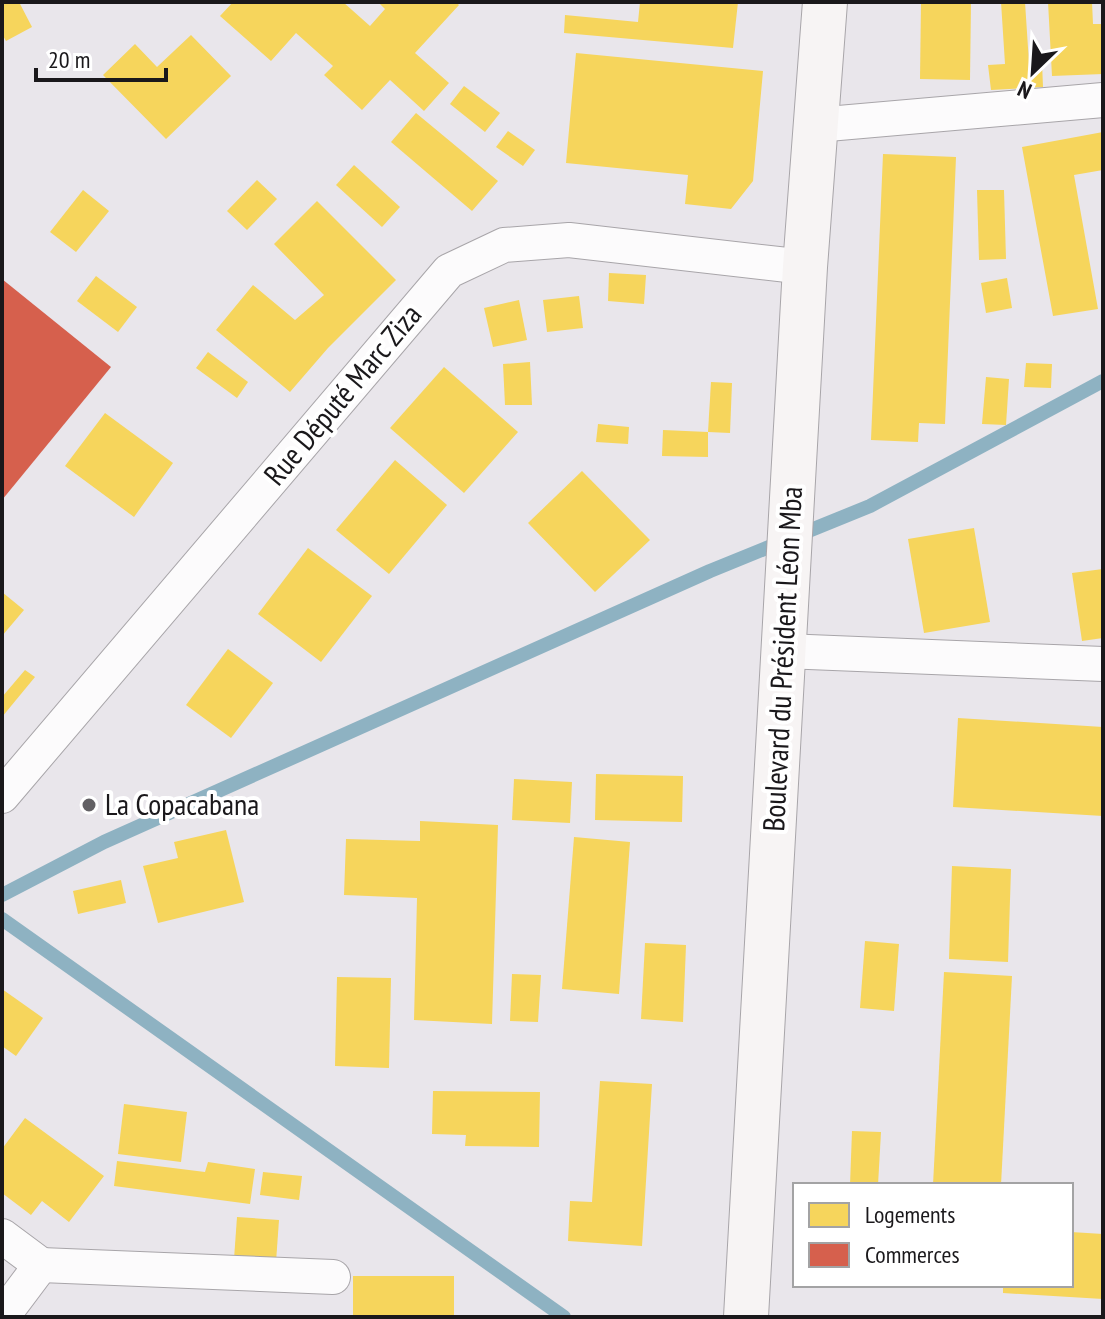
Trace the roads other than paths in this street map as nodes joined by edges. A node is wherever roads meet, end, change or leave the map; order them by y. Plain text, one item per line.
1 (825, 2) edge
2 (1103, 100) edge
3 (816, 125) junction
4 (805, 267) junction
5 (784, 651) junction
6 (1103, 664) edge
7 (2, 796) edge
8 (2, 1236) edge
9 (41, 1265) junction
10 (333, 1277) dead end
11 (2, 1317) edge
12 (746, 1317) edge

1 - 3 street, Boulevard du Président Léon Mba
2 - 3 street
3 - 4 street, Boulevard du Président Léon Mba
4 - 5 street, Boulevard du Président Léon Mba
4 - 7 street, Rue Député Marc Ziza
5 - 6 street
5 - 12 street, Boulevard du Président Léon Mba
8 - 9 street
9 - 10 street
9 - 11 street

